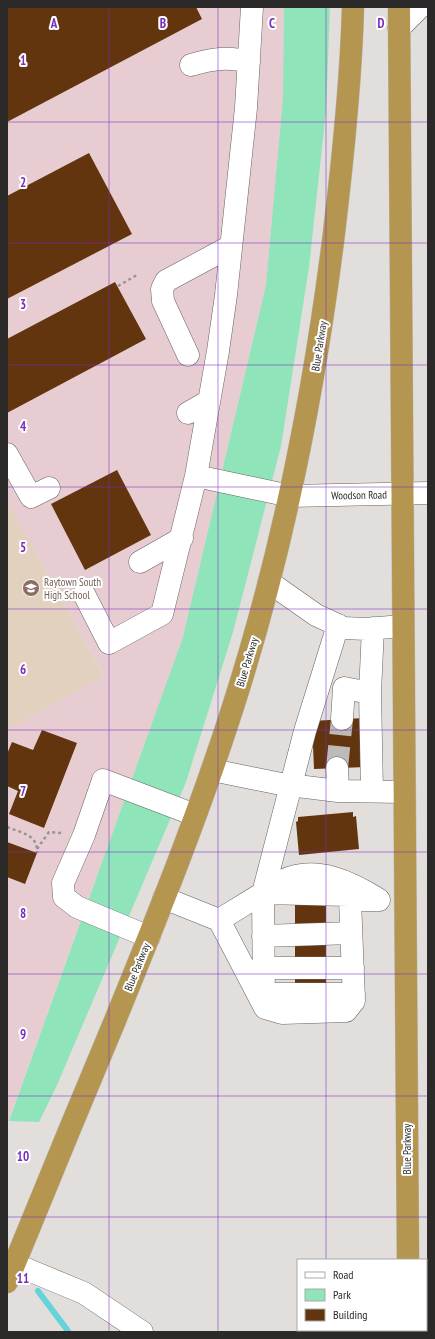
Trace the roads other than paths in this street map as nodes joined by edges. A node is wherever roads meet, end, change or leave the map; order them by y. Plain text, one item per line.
1 (252, 7) edge
2 (353, 7) edge
3 (420, 7) edge
4 (399, 18) edge
5 (250, 62) junction
6 (191, 65) dead end
7 (231, 246) junction
8 (220, 337) junction
9 (209, 401) junction
10 (188, 413) dead end
11 (7, 454) edge
12 (196, 476) junction
13 (49, 488) dead end
14 (428, 493) edge
15 (402, 494) junction
16 (290, 496) junction
17 (182, 538) junction
18 (140, 562) dead end
19 (269, 582) junction
20 (84, 594) dead end
21 (338, 625) junction
22 (403, 626) junction
23 (373, 628) junction
24 (319, 685) junction
25 (344, 688) junction
26 (370, 693) junction
27 (342, 719) tunnel mouth
28 (337, 768) tunnel mouth
29 (212, 770) junction
30 (290, 785) junction
31 (338, 791) junction
32 (372, 791) junction
33 (404, 792) junction
34 (195, 815) junction
35 (164, 898) junction
36 (379, 900) junction
37 (405, 900) junction
38 (351, 915) junction
39 (219, 920) junction
40 (149, 938) junction
41 (264, 951) junction
42 (353, 974) junction
43 (408, 1259) edge
44 (11, 1273) edge
45 (142, 1332) edge

1 - 5 street
2 - 16 highway, Blue Parkway
3 - 4 street
4 - 15 highway, Blue Parkway
5 - 6 street
5 - 7 street
7 - 8 street
7 - 8 street
8 - 9 street
9 - 10 street
9 - 12 street
11 - 13 street
12 - 16 street, Woodson Road
12 - 17 street
14 - 15 street, Woodson Road
15 - 16 street, Woodson Road
15 - 22 highway, Blue Parkway
16 - 19 highway, Blue Parkway
17 - 18 street
17 - 20 street
19 - 21 street
19 - 29 highway, Blue Parkway
21 - 23 street
21 - 24 street
22 - 23 street
22 - 33 highway, Blue Parkway
23 - 26 street
24 - 25 street
24 - 30 street
25 - 26 street
25 - 27 street
26 - 32 street
28 - 31 street
29 - 30 street
29 - 34 highway, Blue Parkway
30 - 31 street
30 - 41 street
31 - 32 street
32 - 33 street
33 - 37 highway, Blue Parkway
34 - 35 highway, Blue Parkway
34 - 40 street
35 - 39 street
35 - 40 highway, Blue Parkway
36 - 37 street
36 - 38 street
36 - 41 street
37 - 43 highway, Blue Parkway
38 - 41 street
38 - 41 street
38 - 42 street
39 - 41 street
39 - 41 street
40 - 44 highway, Blue Parkway
41 - 42 street
41 - 42 street
44 - 45 street

